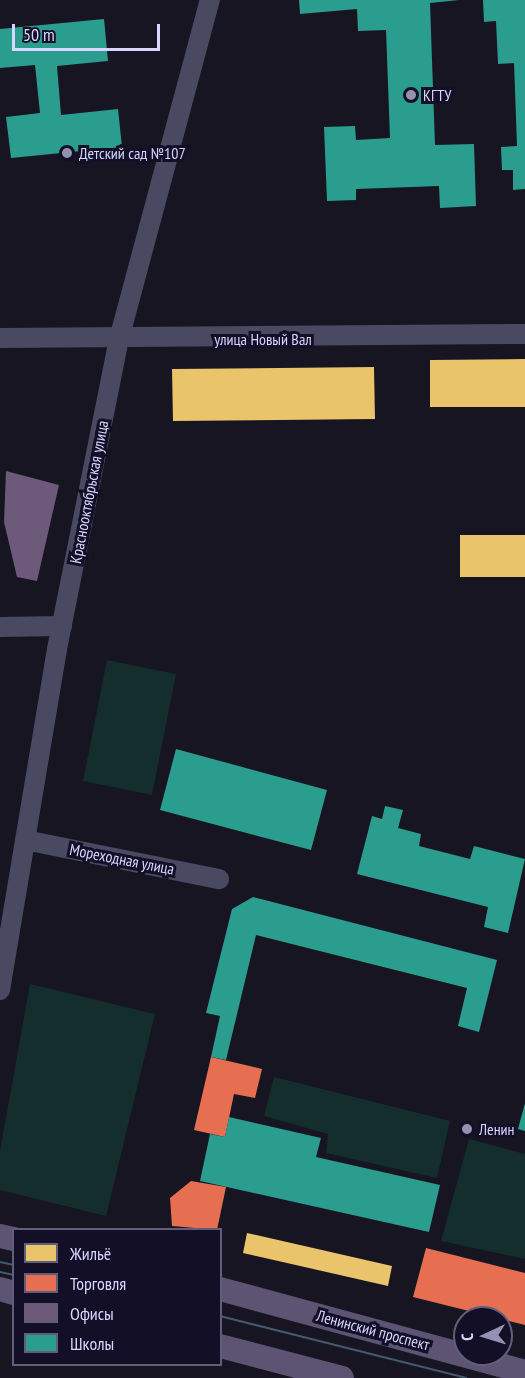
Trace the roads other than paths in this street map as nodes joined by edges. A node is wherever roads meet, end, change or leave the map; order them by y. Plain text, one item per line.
1 (210, 0) edge
2 (525, 334) edge
3 (0, 338) edge
4 (119, 339) junction
5 (62, 626) junction
6 (0, 627) edge
7 (25, 840) junction
8 (219, 879) dead end
9 (0, 990) edge
10 (222, 1290) edge
11 (222, 1347) edge
12 (525, 1372) edge
13 (342, 1378) edge

1 - 4 street, Краснооктябрьская улица
2 - 4 street, улица Новый Вал
3 - 4 street, улица Новый Вал
4 - 5 street, Краснооктябрьская улица
5 - 6 street
5 - 7 street, Краснооктябрьская улица
7 - 8 street, Мореходная улица
7 - 9 street, Краснооктябрьская улица
10 - 12 main road, Ленинский проспект
11 - 13 main road

